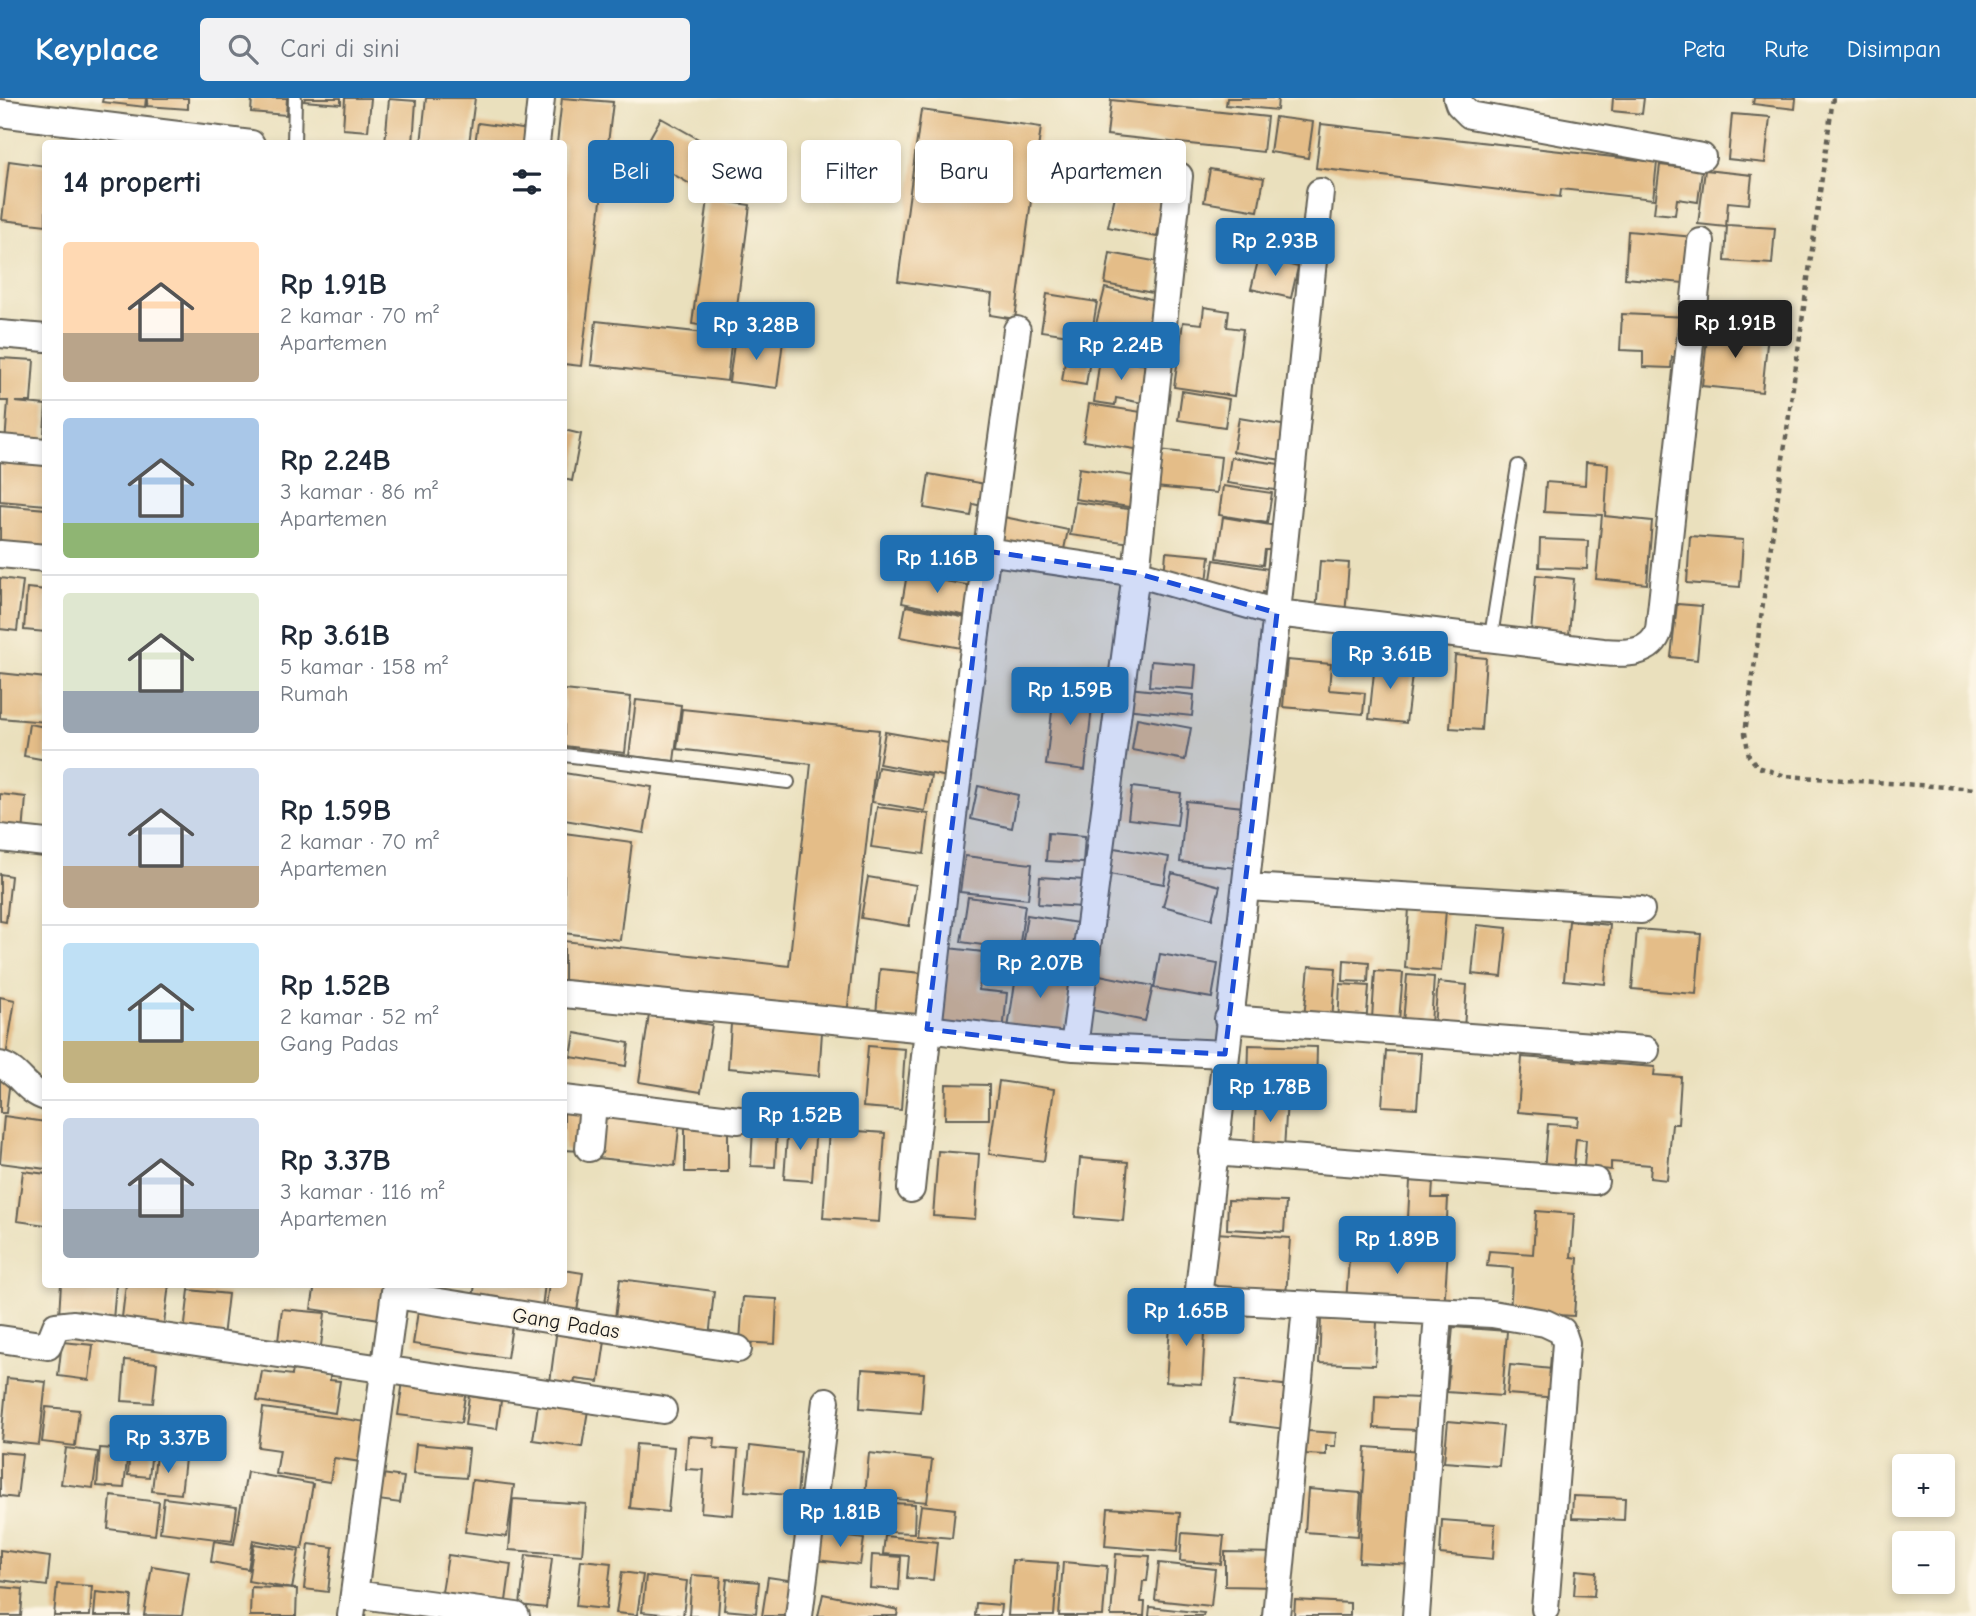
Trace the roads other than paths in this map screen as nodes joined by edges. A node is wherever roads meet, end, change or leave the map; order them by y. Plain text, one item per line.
1 (295, 98) edge
2 (541, 98) edge
3 (1457, 98) edge
4 (0, 113) edge
5 (221, 140) edge
6 (294, 140) edge
7 (536, 140) edge
8 (1702, 157) dead end
9 (1320, 192) dead end
10 (1176, 203) edge
11 (1701, 242) dead end
12 (1017, 330) dead end
13 (0, 334) edge
14 (42, 338) edge
15 (0, 448) edge
16 (42, 452) edge
17 (1518, 466) dead end
18 (986, 551) junction
19 (0, 554) edge
20 (42, 558) edge
21 (1136, 573) junction
22 (1277, 613) junction
23 (1491, 636) junction
24 (567, 755) edge
25 (788, 782) dead end
26 (0, 838) edge
27 (42, 843) edge
28 (1247, 887) junction
29 (1641, 910) dead end
30 (567, 994) edge
31 (1228, 1019) junction
32 (927, 1029) junction
33 (1074, 1047) junction
34 (1646, 1050) dead end
35 (1225, 1054) junction
36 (0, 1065) edge
37 (42, 1095) edge
38 (567, 1100) edge
39 (593, 1104) junction
40 (739, 1120) dead end
41 (589, 1148) dead end
42 (1213, 1152) junction
43 (1595, 1181) dead end
44 (911, 1189) dead end
45 (395, 1290) edge
46 (1306, 1307) junction
47 (1438, 1314) junction
48 (0, 1339) edge
49 (738, 1349) dead end
50 (387, 1368) junction
51 (826, 1401) dead end
52 (663, 1410) dead end
53 (353, 1605) edge
54 (1545, 1609) dead end
55 (516, 1616) edge
56 (799, 1616) edge
57 (1276, 1616) edge
58 (1416, 1616) edge

1 - 6 lane
2 - 7 street
3 - 8 street
4 - 5 street
9 - 22 street
10 - 21 street
11 - 23 street
12 - 18 street
13 - 14 street
15 - 16 street
17 - 23 lane
18 - 21 street
18 - 32 street
19 - 20 street
21 - 22 street
21 - 33 street
22 - 23 street
22 - 28 street
24 - 25 lane
26 - 27 street
28 - 29 street
28 - 31 street
30 - 32 street
31 - 34 street
31 - 35 street
32 - 33 street
32 - 44 street
33 - 35 street
35 - 42 street
36 - 37 street
38 - 39 street
39 - 40 street
39 - 41 street
42 - 43 street
42 - 46 street
45 - 49 street, Gang Padas
45 - 50 street
46 - 47 street
46 - 57 street
47 - 54 street
47 - 58 street
48 - 50 street
50 - 52 street
50 - 53 street
51 - 56 street
53 - 55 street

